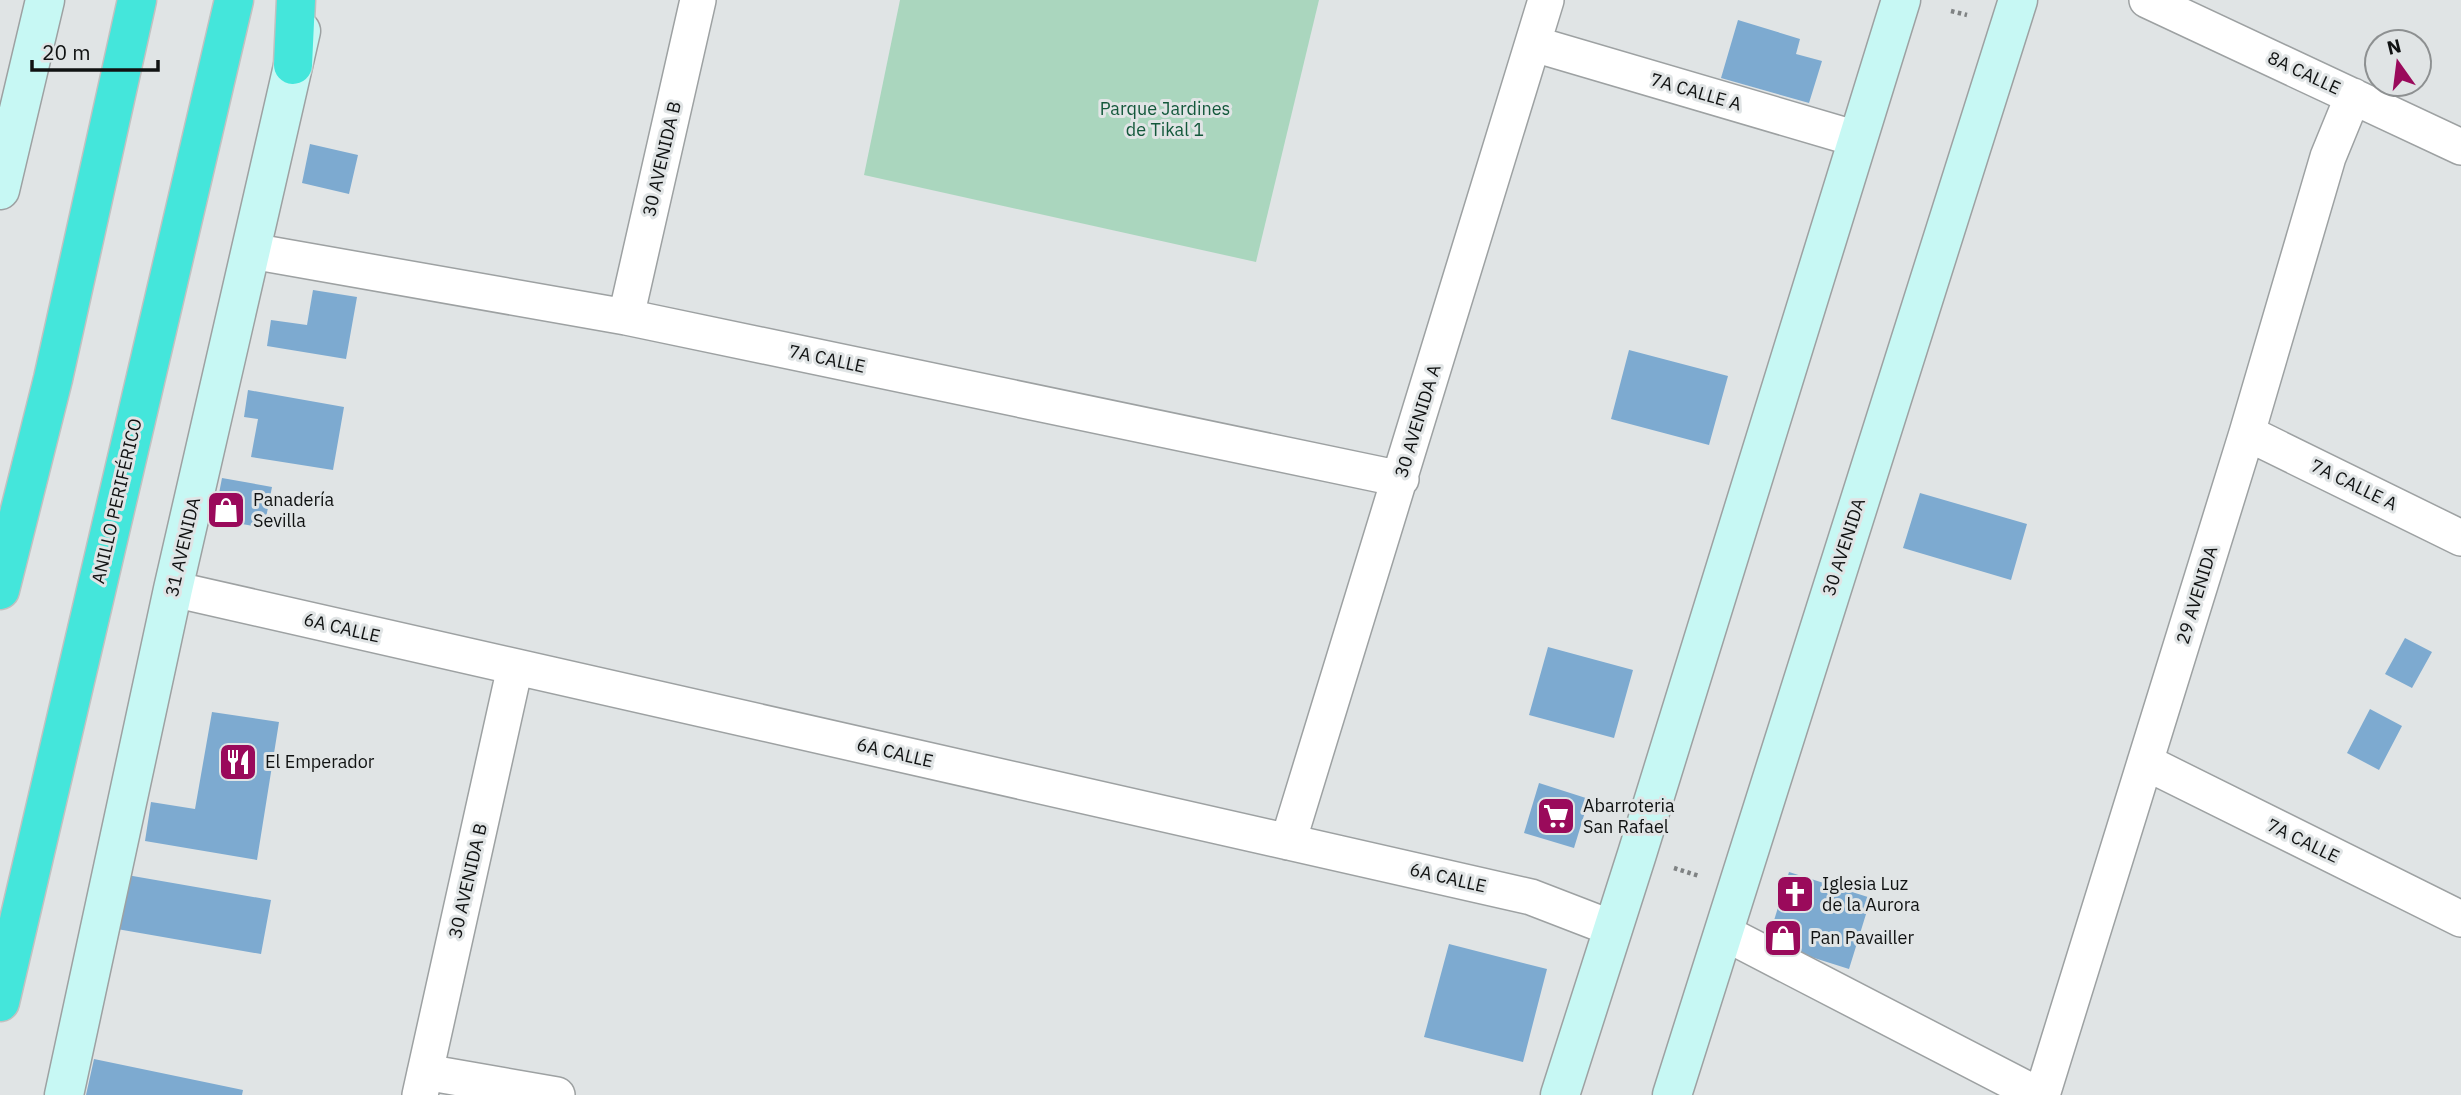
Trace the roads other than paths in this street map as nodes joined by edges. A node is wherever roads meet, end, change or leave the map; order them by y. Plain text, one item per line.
1 (45, 0) edge
2 (137, 0) edge
3 (234, 0) edge
4 (296, 0) edge
5 (308, 0) edge
6 (698, 0) edge
7 (1546, 0) edge
8 (1901, 0) edge
9 (2018, 0) edge
10 (2147, 0) edge
11 (1534, 44) junction
12 (293, 65) junction
13 (2353, 96) junction
14 (1857, 139) junction
15 (2461, 148) edge
16 (0, 190) edge
17 (251, 251) junction
18 (626, 317) junction
19 (2247, 433) junction
20 (1401, 479) junction
21 (2461, 538) edge
22 (173, 589) junction
23 (0, 590) edge
24 (515, 667) junction
25 (2145, 762) junction
26 (1288, 842) junction
27 (2461, 919) edge
28 (1614, 929) junction
29 (1723, 932) junction
30 (0, 1002) edge
31 (423, 1084) edge
32 (64, 1095) edge
33 (557, 1095) edge
34 (1560, 1095) edge
35 (1672, 1095) edge
36 (2040, 1095) edge

1 - 16 street
2 - 23 highway
3 - 30 highway, ANILLO PERIFÉRICO
4 - 12 highway
5 - 12 street, 31 AVENIDA
6 - 18 street, 30 AVENIDA B
7 - 11 street, 30 AVENIDA A
8 - 14 street
9 - 29 street, 30 AVENIDA
10 - 13 street, 8A CALLE
11 - 14 street, 7A CALLE A
11 - 20 street, 30 AVENIDA A
12 - 17 street, 31 AVENIDA
13 - 15 street, 8A CALLE
13 - 19 street, 29 AVENIDA
14 - 28 street
17 - 18 street, 7A CALLE
17 - 22 street, 31 AVENIDA
18 - 20 street, 7A CALLE
19 - 21 street, 7A CALLE A
19 - 25 street, 29 AVENIDA
20 - 26 street, 30 AVENIDA A
22 - 24 street, 6A CALLE
22 - 32 street, 31 AVENIDA
24 - 26 street, 6A CALLE
24 - 31 street, 30 AVENIDA B
25 - 27 street, 7A CALLE
25 - 36 street, 29 AVENIDA
26 - 28 street, 6A CALLE
28 - 34 street
29 - 35 street, 30 AVENIDA
29 - 36 street
31 - 33 street

